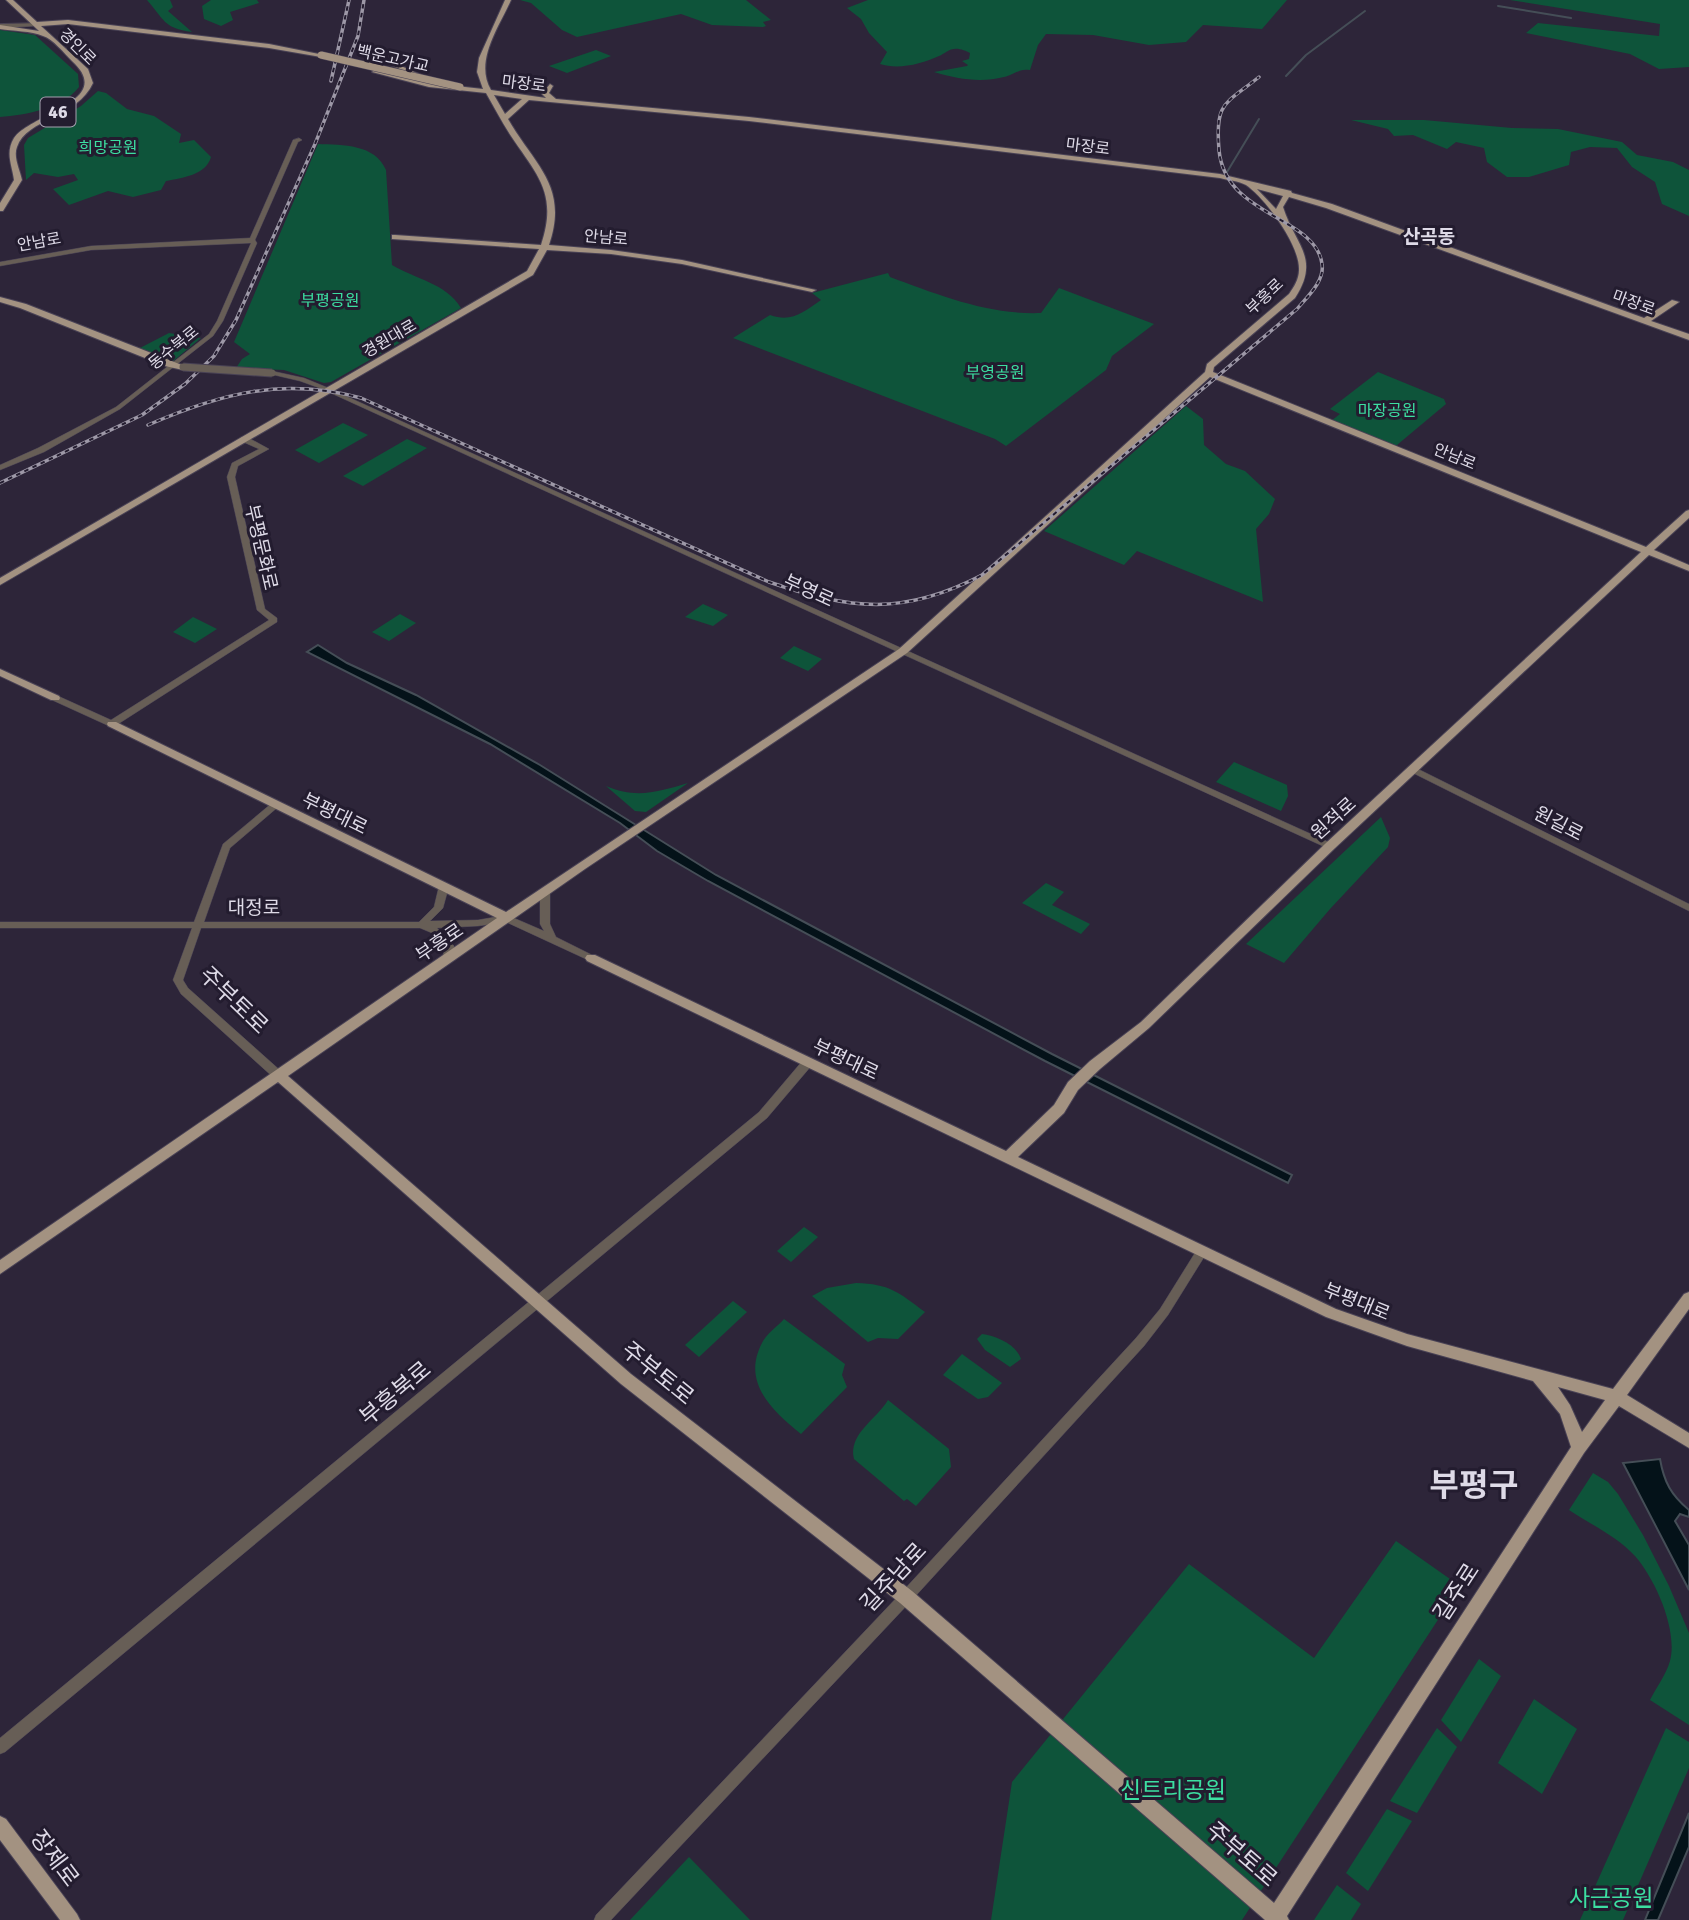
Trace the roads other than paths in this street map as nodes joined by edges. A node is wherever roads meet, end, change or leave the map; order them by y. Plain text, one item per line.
1 (9, 0) edge
2 (508, 0) edge
3 (25, 14) junction
4 (68, 22) junction
5 (36, 24) junction
6 (0, 26) edge
7 (46, 34) junction
8 (388, 62) dead end
9 (376, 72) dead end
10 (480, 72) junction
11 (550, 86) dead end
12 (464, 87) junction
13 (490, 93) junction
14 (527, 98) junction
15 (555, 101) junction
16 (496, 103) junction
17 (505, 118) junction
18 (299, 140) dead end
19 (1236, 180) junction
20 (1288, 193) junction
21 (0, 209) edge
22 (1281, 218) junction
23 (395, 237) dead end
24 (251, 240) junction
25 (544, 248) junction
26 (0, 264) edge
27 (812, 290) dead end
28 (0, 299) edge
29 (1675, 302) dead end
30 (1645, 321) junction
31 (1689, 337) edge
32 (178, 366) junction
33 (1209, 373) junction
34 (329, 391) junction
35 (244, 439) junction
36 (0, 468) edge
37 (1689, 513) edge
38 (1649, 551) junction
39 (1689, 568) edge
40 (0, 582) edge
41 (903, 652) junction
42 (0, 672) edge
43 (55, 698) joint
44 (112, 724) junction
45 (1414, 770) junction
46 (275, 805) junction
47 (1330, 846) junction
48 (444, 886) junction
49 (545, 892) junction
50 (1689, 908) edge
51 (507, 918) junction
52 (197, 924) junction
53 (0, 925) edge
54 (421, 925) junction
55 (552, 939) junction
56 (591, 958) joint
57 (448, 959) junction
58 (808, 1062) junction
59 (278, 1075) junction
60 (1009, 1157) junction
61 (1202, 1251) junction
62 (0, 1268) edge
63 (1689, 1298) edge
64 (537, 1302) junction
65 (1536, 1375) junction
66 (1618, 1397) junction
67 (1689, 1441) edge
68 (1579, 1448) junction
69 (906, 1597) junction
70 (0, 1747) edge
71 (0, 1825) edge
72 (1277, 1919) edge
73 (71, 1920) edge
74 (601, 1920) edge

1 - 3 main road, 경인로 / 46
2 - 10 main road
3 - 4 main road
3 - 5 main road, 경인로 / 46
3 - 6 main road
4 - 5 main road
4 - 12 main road, 백운고가교, bridge
5 - 6 street
5 - 7 main road, 경인로 / 46
6 - 7 main road
7 - 21 main road, 경인로 / 46
8 - 12 main road
9 - 12 main road
10 - 12 main road
10 - 13 main road, 경원대로
11 - 15 main road
12 - 13 main road, 마장로
12 - 16 main road
13 - 14 main road, 마장로
13 - 16 main road, 경원대로
14 - 15 main road, 마장로
14 - 17 main road
15 - 19 main road, 마장로
16 - 17 main road, 경원대로
17 - 25 main road, 경원대로
18 - 24 street, 동수북로
19 - 20 main road, 마장로
19 - 22 main road, 부흥로
20 - 22 main road
20 - 30 main road, 마장로
22 - 33 main road, 부흥로
23 - 25 main road, 안남로
24 - 26 street, 안남로
24 - 32 street, 동수북로
25 - 27 main road, 안남로
25 - 34 main road, 경원대로
28 - 32 main road
29 - 30 main road
30 - 31 main road, 마장로
32 - 34 street, 부영로, bridge
32 - 36 street, 동수북로
33 - 38 main road, 안남로
33 - 41 main road, 부흥로
34 - 35 main road, 경원대로
34 - 41 street, 부영로
35 - 40 main road, 경원대로
35 - 44 street, 부평문화로
37 - 38 main road, 원적로
38 - 39 main road, 안남로
38 - 45 main road, 원적로
41 - 47 street, 부영로
41 - 49 main road, 부흥로
42 - 43 main road, 부평대로
43 - 44 street, 부평대로
44 - 46 main road, 부평대로
45 - 47 main road, 원적로
45 - 50 street, 원길로
46 - 48 main road, 부평대로
46 - 52 street, 주부토로
47 - 60 main road, 원적로
48 - 51 main road, 부평대로
48 - 54 street
49 - 51 main road, 부흥로
49 - 55 street
51 - 54 street, 대정로
51 - 55 street, 부평대로
51 - 57 main road, 부흥로
52 - 53 street, 대정로
52 - 54 street, 대정로
52 - 59 street, 주부토로
54 - 57 street
55 - 56 street, 부평대로
56 - 58 main road, 부평대로
57 - 59 main road, 부흥로
58 - 60 main road, 부평대로
58 - 64 street, 부흥북로
59 - 62 main road, 부흥로
59 - 64 main road, 주부토로
60 - 61 main road, 부평대로
61 - 65 main road, 부평대로
61 - 69 street, 길주남로
63 - 66 main road, 길주로
64 - 69 main road, 주부토로
64 - 70 street, 부흥북로
65 - 66 main road, 부평대로
65 - 68 main road
66 - 67 main road, 부평대로
66 - 68 main road, 길주로
68 - 72 main road, 길주로
69 - 72 main road, 주부토로
69 - 74 street, 길주남로
71 - 73 main road, 장제로

